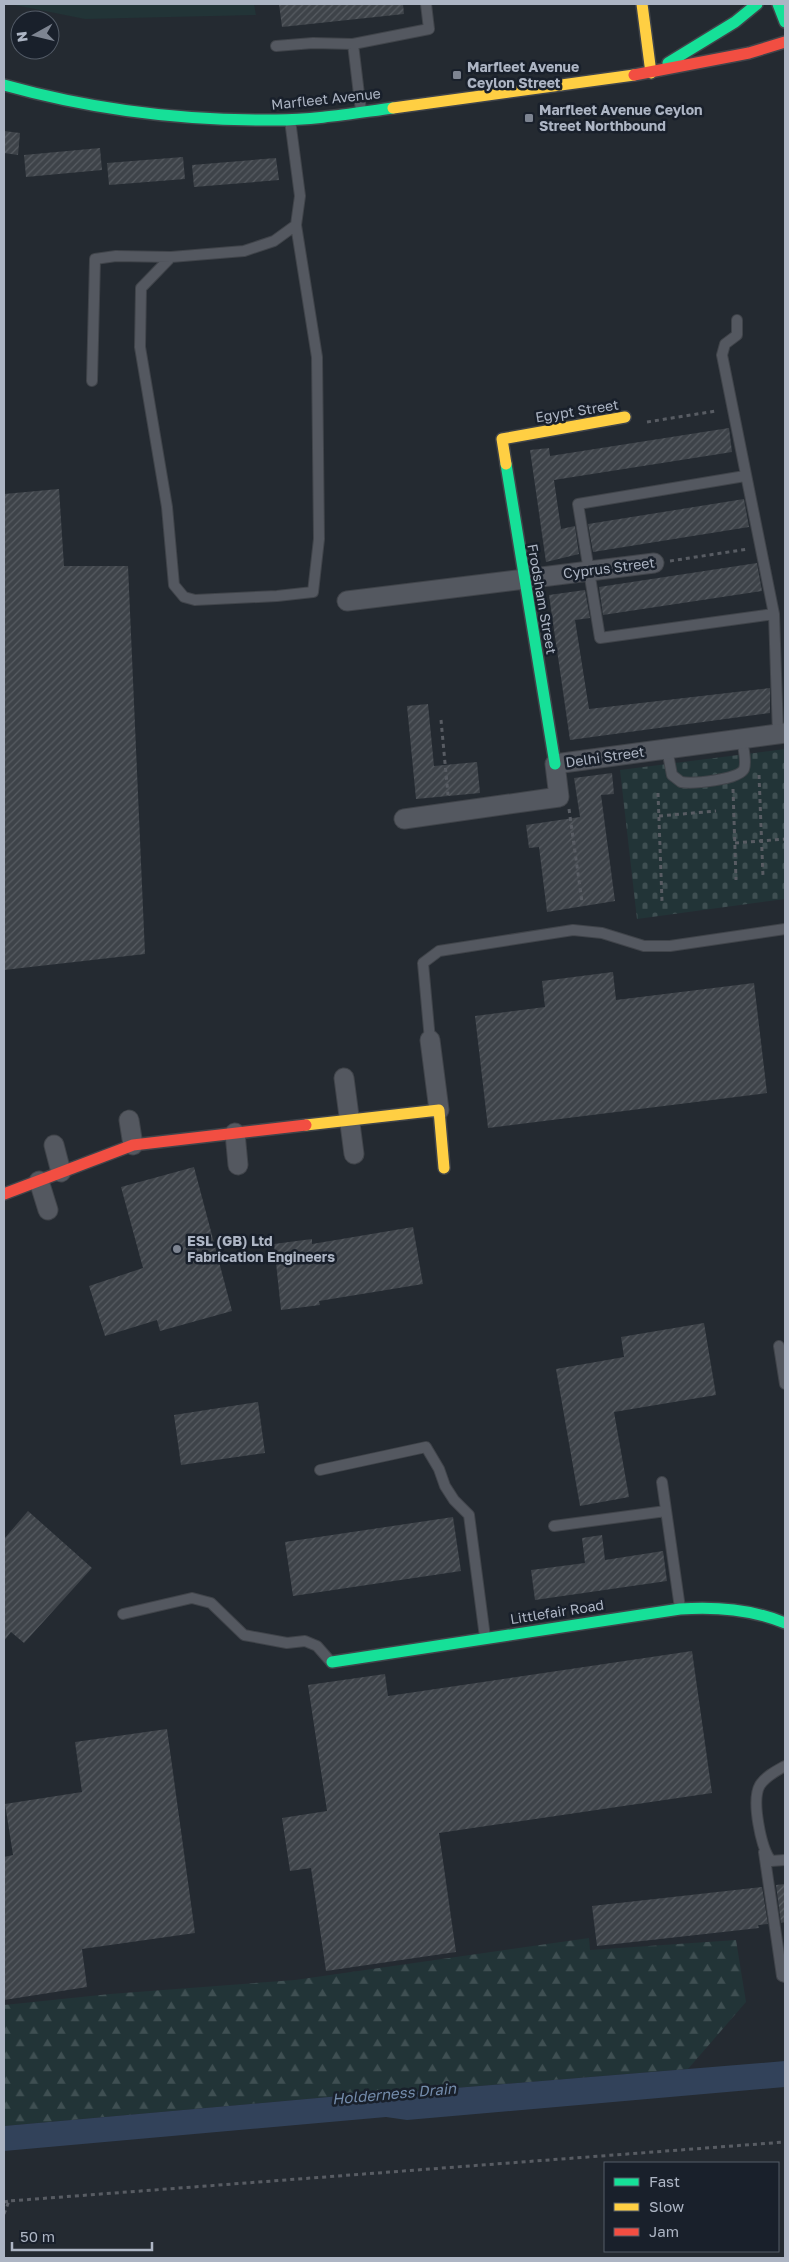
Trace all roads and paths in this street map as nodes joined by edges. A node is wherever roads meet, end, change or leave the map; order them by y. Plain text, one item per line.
1 (426, 4) edge
2 (642, 4) edge
3 (757, 4) edge
4 (778, 4) edge
5 (785, 22) edge
6 (785, 42) edge
7 (353, 44) junction
8 (276, 46) dead end
9 (651, 72) junction
10 (4, 85) edge
11 (361, 112) junction
12 (290, 119) junction
13 (296, 225) junction
14 (171, 257) junction
15 (737, 320) dead end
16 (92, 381) dead end
17 (716, 412) dead end
18 (625, 417) joint
19 (502, 439) joint
20 (745, 476) junction
21 (751, 548) dead end
22 (654, 563) joint
23 (587, 570) junction
24 (522, 578) junction
25 (347, 601) dead end
26 (774, 614) junction
27 (441, 720) dead end
28 (782, 733) edge
29 (742, 738) junction
30 (667, 749) junction
31 (555, 764) junction
32 (760, 775) dead end
33 (733, 778) junction
34 (658, 793) dead end
35 (559, 797) junction
36 (716, 811) dead end
37 (450, 813) junction
38 (659, 816) junction
39 (404, 819) dead end
40 (785, 840) edge
41 (735, 842) junction
42 (762, 842) junction
43 (763, 877) dead end
44 (736, 880) dead end
45 (662, 901) dead end
46 (582, 902) dead end
47 (785, 929) edge
48 (430, 1040) joint
49 (344, 1078) dead end
50 (439, 1110) junction
51 (130, 1120) dead end
52 (350, 1120) junction
53 (234, 1133) junction
54 (54, 1145) dead end
55 (133, 1145) junction
56 (354, 1154) dead end
57 (238, 1164) dead end
58 (444, 1168) dead end
59 (61, 1172) junction
60 (40, 1180) junction
61 (4, 1194) edge
62 (48, 1210) dead end
63 (780, 1346) dead end
64 (785, 1384) edge
65 (320, 1470) dead end
66 (662, 1482) dead end
67 (666, 1511) junction
68 (554, 1526) dead end
69 (680, 1609) junction
70 (123, 1614) dead end
71 (785, 1623) edge
72 (485, 1638) junction
73 (332, 1662) joint
74 (785, 1766) edge
75 (764, 1852) junction
76 (785, 1860) edge
77 (785, 1978) edge
78 (785, 2142) edge
79 (9, 2201) junction
80 (4, 2202) edge
81 (4, 2214) edge

1 - 7 lane
2 - 9 main road
3 - 9 main road, Marfleet Avenue
4 - 5 main road
6 - 9 main road, Marfleet Avenue
7 - 8 lane
7 - 11 lane
9 - 11 main road, Marfleet Avenue
10 - 12 main road, Marfleet Avenue
11 - 12 main road, Marfleet Avenue
12 - 13 lane
13 - 14 lane
13 - 14 lane
14 - 16 lane
15 - 20 lane
17 - 18 path, Egypt Street
18 - 19 main road, Egypt Street
19 - 24 main road, Frodsham Street
20 - 23 lane
20 - 26 lane
21 - 22 path, Cyprus Street
22 - 23 street, Cyprus Street
23 - 24 street, Cyprus Street
23 - 26 lane
24 - 25 street, Cyprus Street
24 - 31 main road, Frodsham Street
26 - 28 lane
27 - 37 path
28 - 29 street, Delhi Street
29 - 30 street, Delhi Street
29 - 33 lane
30 - 31 street, Delhi Street
30 - 33 lane
31 - 35 street, Delhi Street
32 - 42 path
33 - 41 path
34 - 38 path
35 - 37 street
35 - 46 path
36 - 38 path
37 - 39 street
38 - 45 path
40 - 42 path
41 - 42 path
41 - 44 path
42 - 43 path
47 - 48 lane
48 - 50 street
49 - 52 street
50 - 52 main road
50 - 58 main road
51 - 55 street
52 - 53 main road
52 - 56 street
53 - 55 main road
53 - 57 street
54 - 59 street
55 - 59 main road
59 - 60 main road
60 - 61 main road
60 - 62 street
63 - 64 lane
65 - 72 lane
66 - 67 lane
67 - 68 lane
67 - 69 lane
69 - 71 main road, Littlefair Road
69 - 72 main road, Littlefair Road
70 - 73 lane
72 - 73 main road, Littlefair Road
74 - 75 lane
75 - 76 lane
75 - 77 lane
78 - 79 path
79 - 80 path
79 - 81 path

